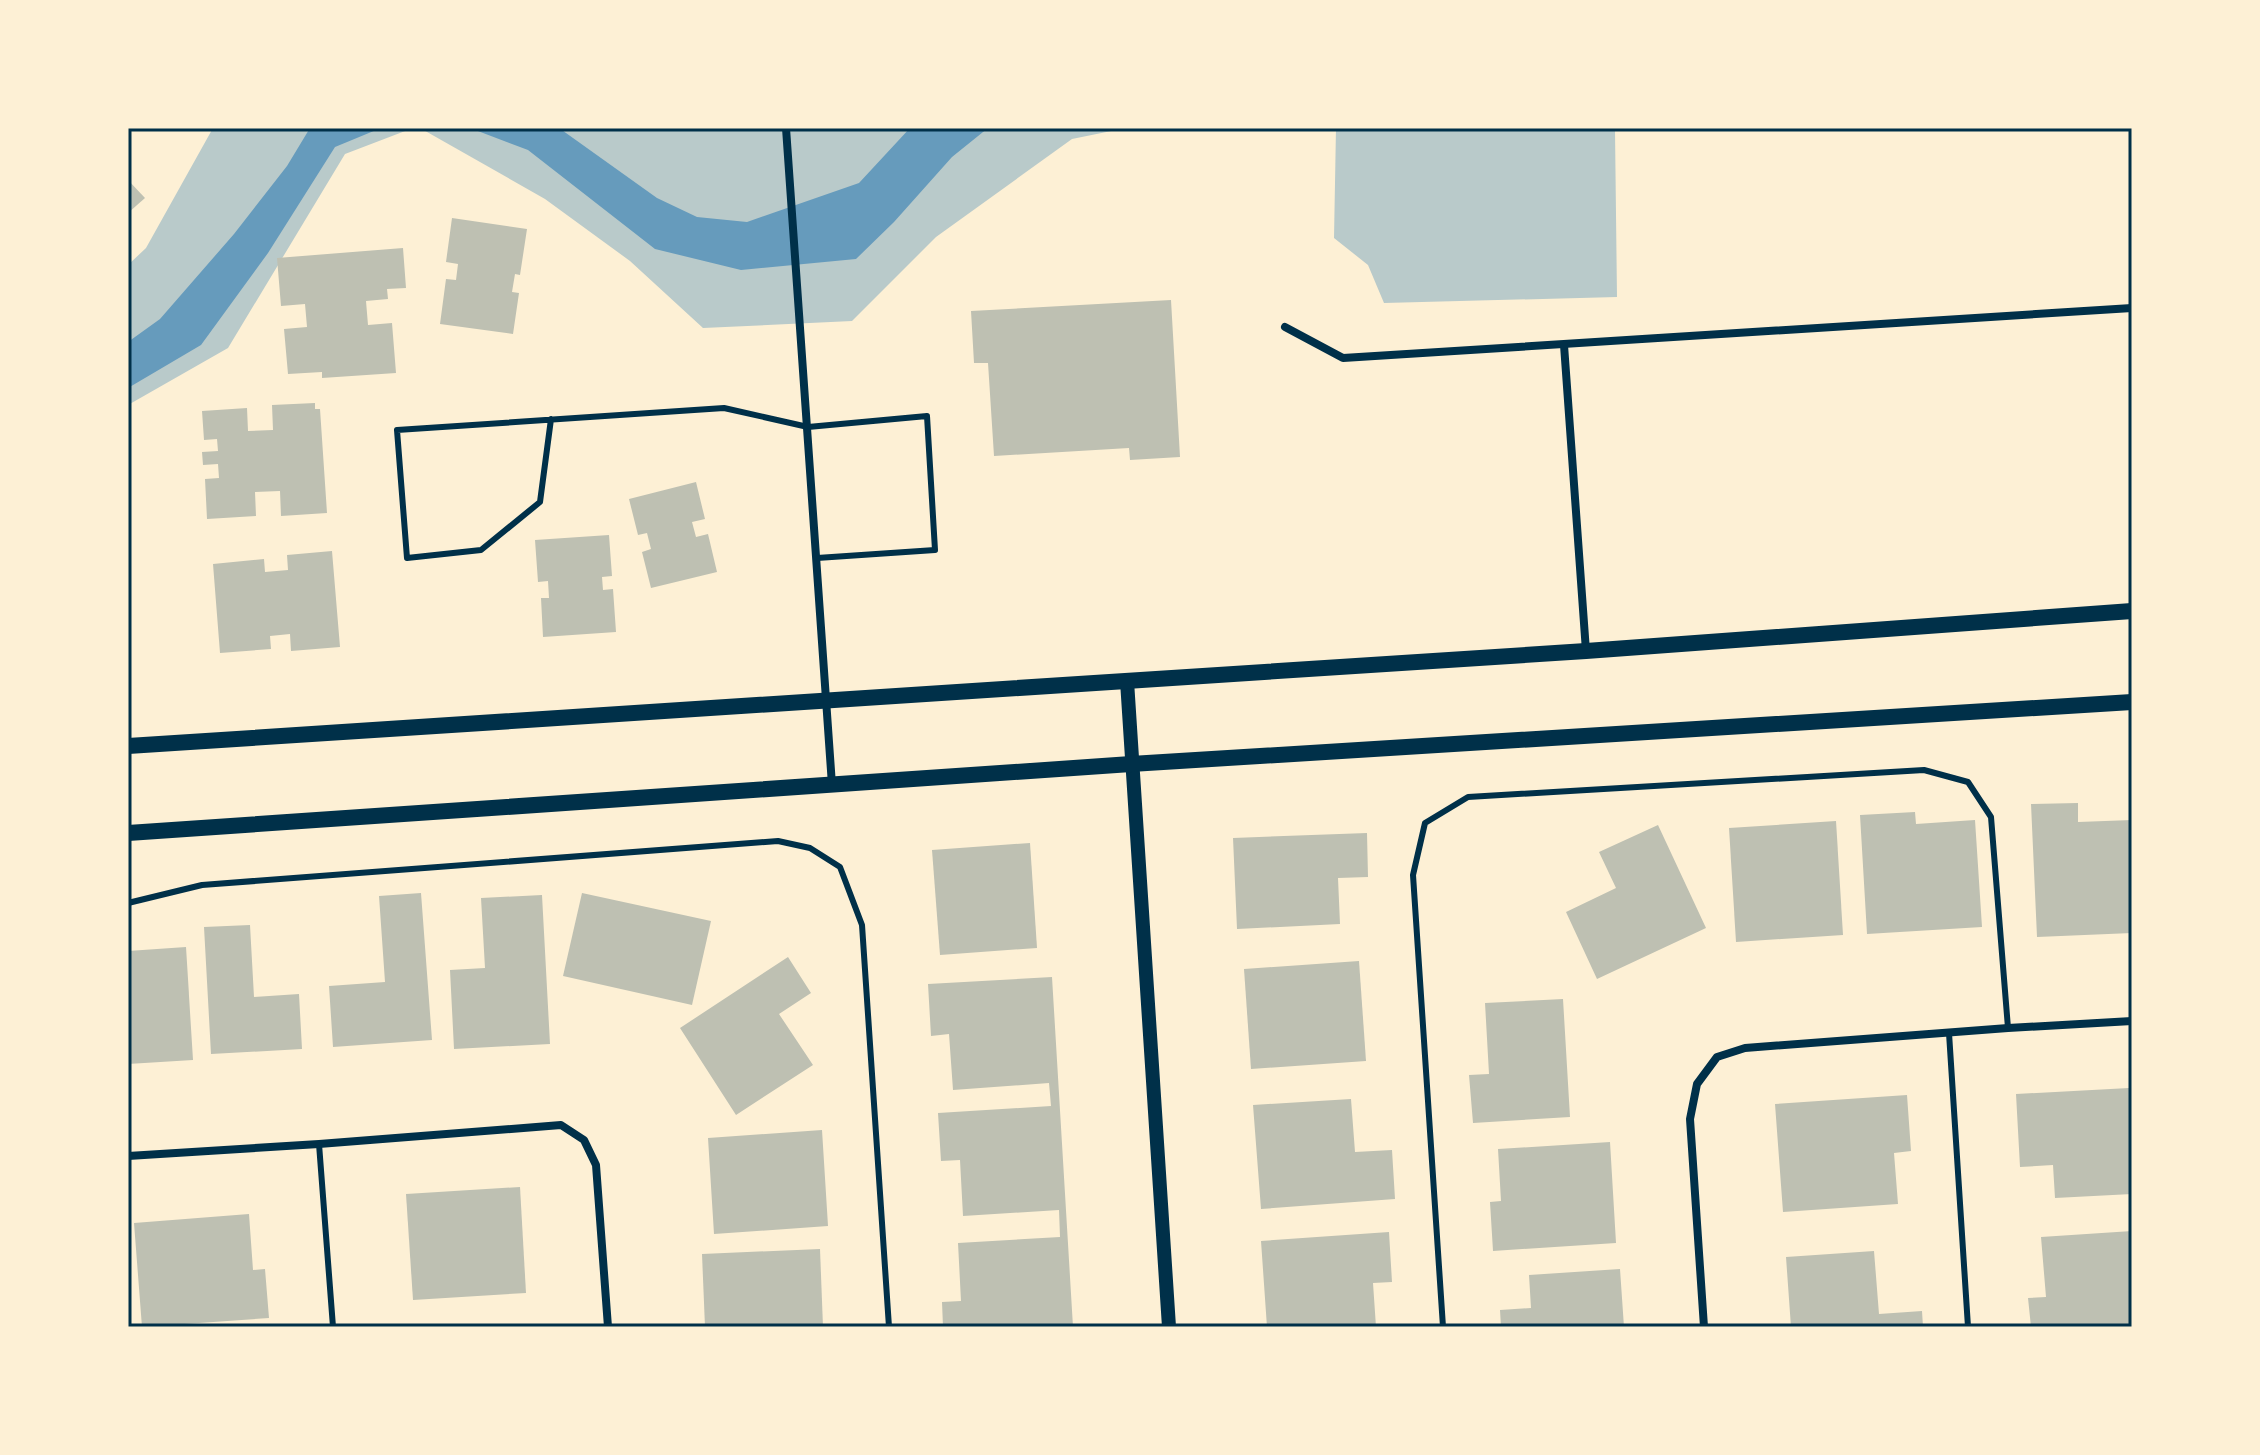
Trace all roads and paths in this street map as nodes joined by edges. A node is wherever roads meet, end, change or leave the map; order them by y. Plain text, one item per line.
1 (786, 128) edge
2 (2132, 308) edge
3 (1285, 327) dead end
4 (1564, 345) junction
5 (551, 419) junction
6 (808, 427) junction
7 (817, 558) junction
8 (2132, 611) edge
9 (1586, 651) junction
10 (1127, 681) junction
11 (827, 701) junction
12 (2132, 702) edge
13 (128, 746) edge
14 (1131, 764) junction
15 (832, 785) junction
16 (128, 833) edge
17 (128, 903) edge
18 (2132, 1021) edge
19 (2008, 1028) junction
20 (1949, 1033) junction
21 (319, 1144) junction
22 (128, 1156) edge
23 (333, 1327) edge
24 (608, 1327) edge
25 (889, 1327) edge
26 (1169, 1327) edge
27 (1443, 1327) edge
28 (1704, 1327) edge
29 (1968, 1327) edge

1 - 6 street
2 - 4 street
3 - 4 street
4 - 9 street
5 - 5 lane
5 - 6 lane
6 - 7 street
6 - 7 lane
7 - 11 street
8 - 9 main road
9 - 10 main road
10 - 11 main road
10 - 14 street
11 - 13 main road
11 - 15 street
12 - 14 main road
14 - 15 main road
14 - 26 street
15 - 16 main road
17 - 25 lane
18 - 19 street
19 - 20 street
19 - 27 lane
20 - 28 street
20 - 29 lane
21 - 22 street
21 - 23 lane
21 - 24 street

